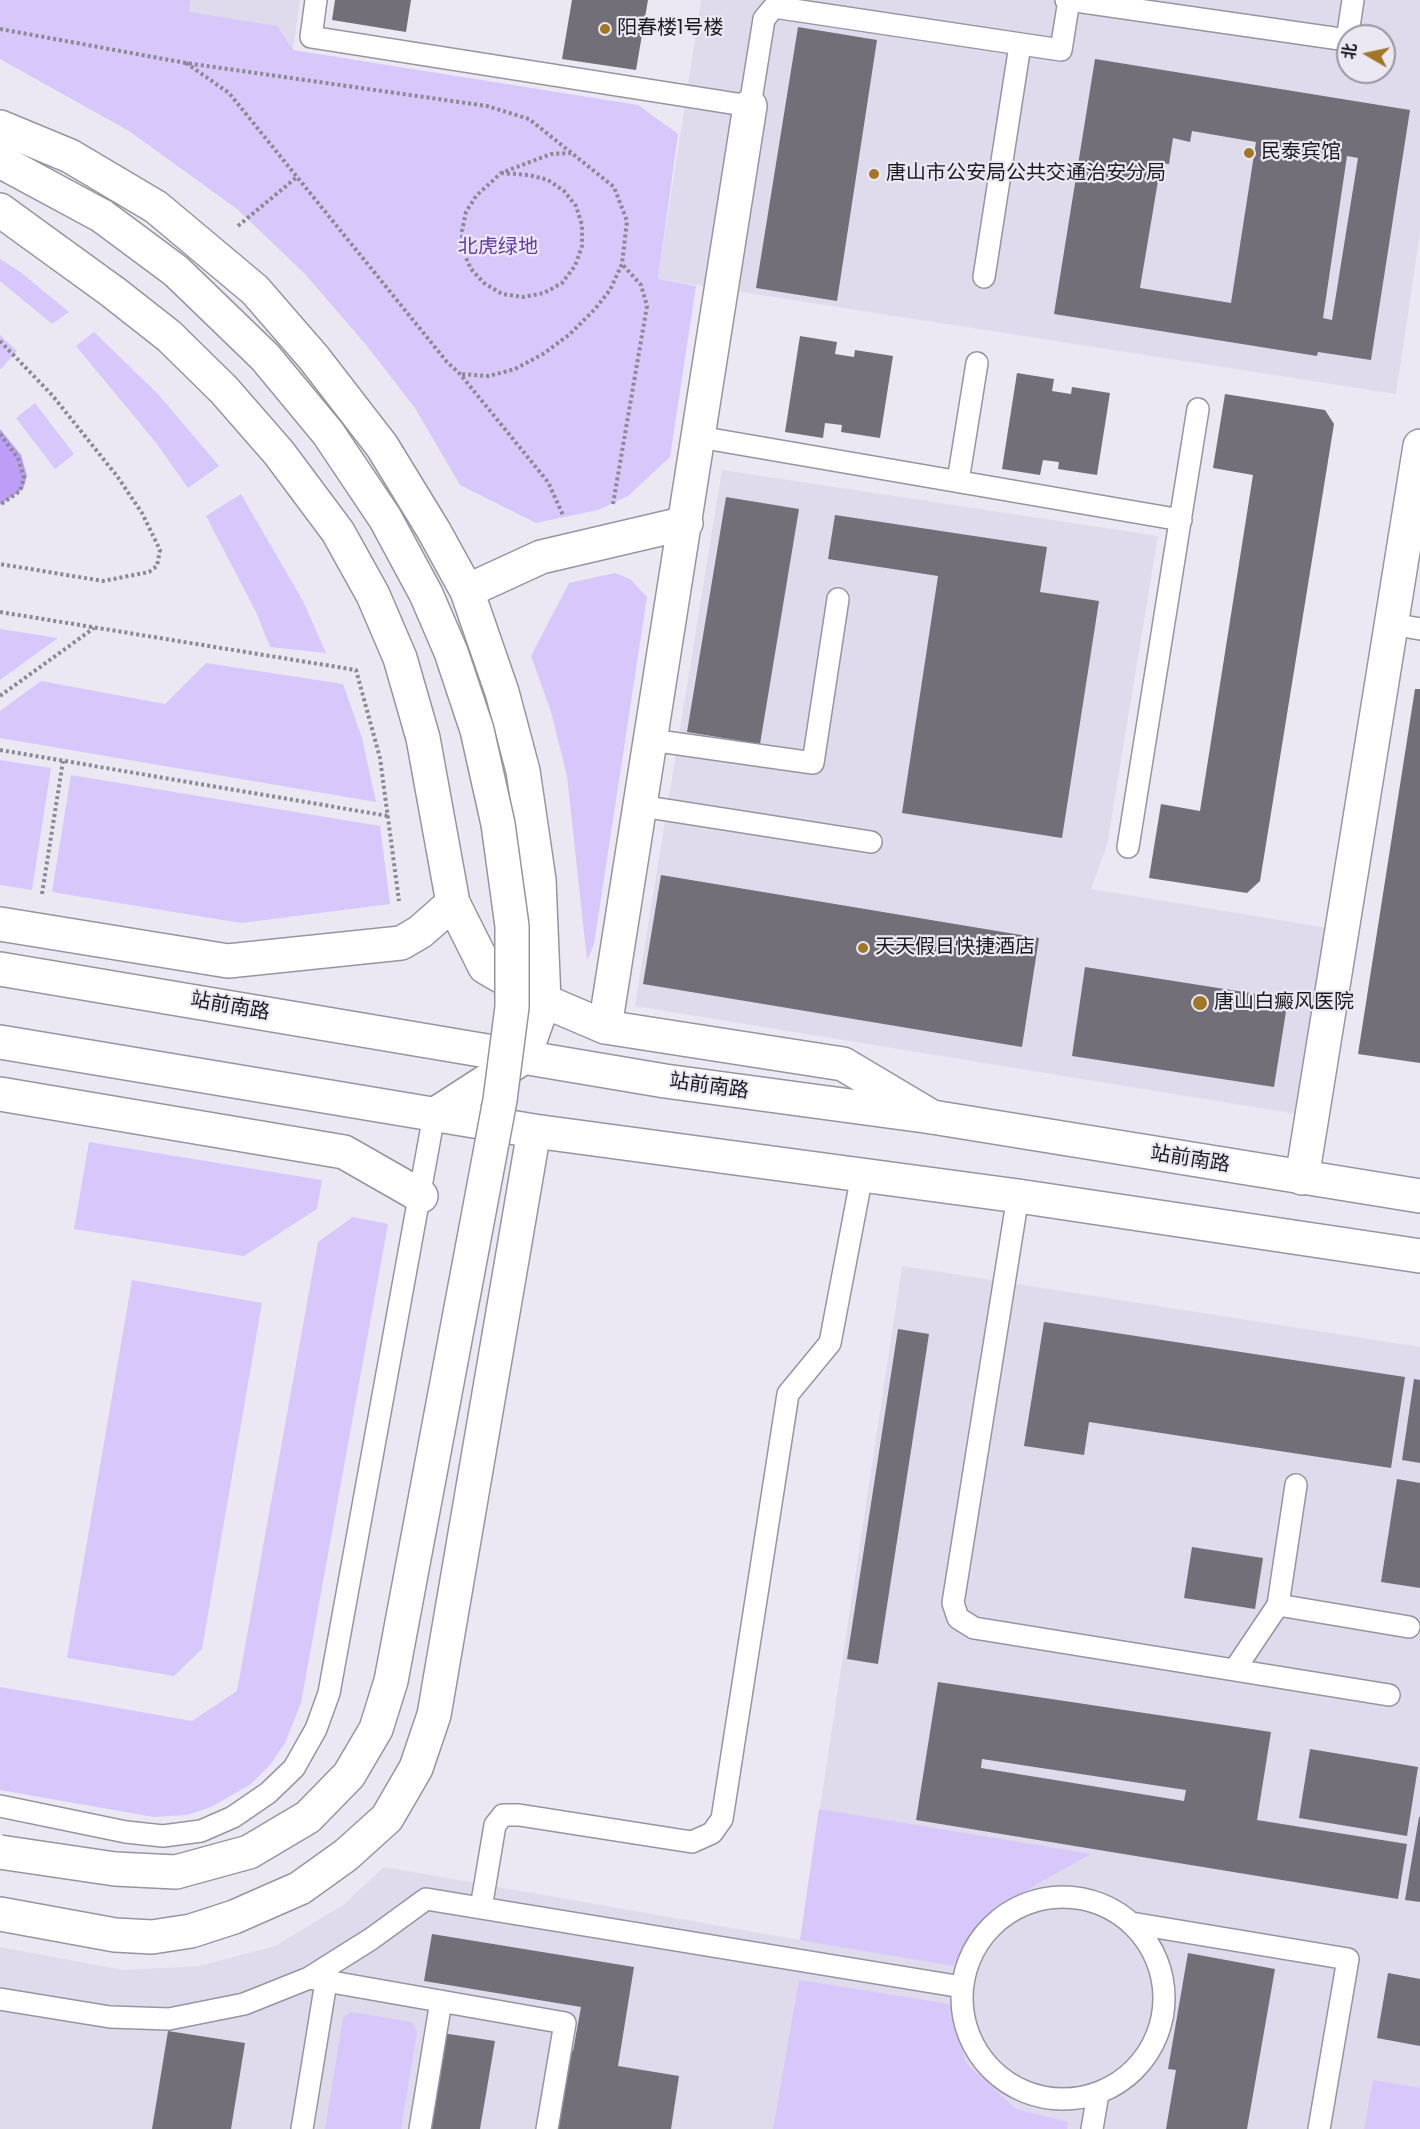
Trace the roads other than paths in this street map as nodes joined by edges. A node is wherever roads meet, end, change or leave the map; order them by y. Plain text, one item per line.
1 (316, 0) edge
2 (1067, 0) edge
3 (1353, 0) edge
4 (774, 4) edge
5 (1020, 45) junction
6 (750, 106) junction
7 (0, 127) edge
8 (0, 161) edge
9 (0, 210) edge
10 (984, 277) dead end
11 (977, 363) dead end
12 (1198, 409) dead end
13 (699, 437) junction
14 (1420, 446) edge
15 (958, 482) junction
16 (1181, 520) junction
17 (686, 523) junction
18 (467, 591) junction
19 (838, 599) dead end
20 (1406, 626) edge
21 (651, 740) junction
22 (641, 806) junction
23 (871, 842) dead end
24 (1128, 847) dead end
25 (453, 903) junction
26 (0, 924) edge
27 (0, 969) edge
28 (544, 1001) junction
29 (605, 1027) junction
30 (0, 1042) edge
31 (524, 1057) junction
32 (0, 1094) edge
33 (434, 1115) junction
34 (932, 1117) junction
35 (534, 1131) junction
36 (862, 1175) junction
37 (1302, 1178) junction
38 (1018, 1196) junction
39 (1420, 1196) edge
40 (420, 1197) junction
41 (1420, 1256) edge
42 (1296, 1485) dead end
43 (1278, 1605) junction
44 (1409, 1627) dead end
45 (1235, 1669) junction
46 (1389, 1695) dead end
47 (0, 1806) edge
48 (0, 1852) edge
49 (481, 1908) junction
50 (0, 1914) edge
51 (1131, 1923) junction
52 (318, 1980) junction
53 (963, 1986) junction
54 (0, 1999) edge
55 (441, 2001) junction
56 (1098, 2094) junction
57 (302, 2129) edge
58 (420, 2129) edge
59 (547, 2129) edge
60 (1092, 2129) edge
61 (1319, 2129) edge

1 - 6 lane
2 - 3 lane
2 - 5 lane
4 - 5 lane
4 - 6 lane
5 - 10 lane
6 - 13 main road
7 - 18 main road
8 - 48 main road, bridge
9 - 25 main road
11 - 15 lane
12 - 16 lane
13 - 15 lane
13 - 17 main road
14 - 20 main road
15 - 16 lane
16 - 24 lane
17 - 18 main road
17 - 21 main road
18 - 28 main road
19 - 21 lane
20 - 37 main road
21 - 22 main road
22 - 23 lane
22 - 29 main road
25 - 26 main road
25 - 28 main road
27 - 31 main road, 站前南路
28 - 29 main road
28 - 31 main road
29 - 34 main road
30 - 33 main road
31 - 33 main road
31 - 34 main road, 站前南路
32 - 40 main road
33 - 35 main road
33 - 40 lane
34 - 37 main road, 站前南路
35 - 36 main road
35 - 50 main road
36 - 38 main road
36 - 49 lane
37 - 39 main road, 站前南路
38 - 41 main road
38 - 45 lane
40 - 47 lane
42 - 43 lane
43 - 44 lane
43 - 45 lane
45 - 46 lane
49 - 52 lane
49 - 53 lane
51 - 53 lane
51 - 56 lane
51 - 61 lane
52 - 54 lane
52 - 55 lane
52 - 57 lane
53 - 56 lane
55 - 58 lane
55 - 59 lane
56 - 60 lane

